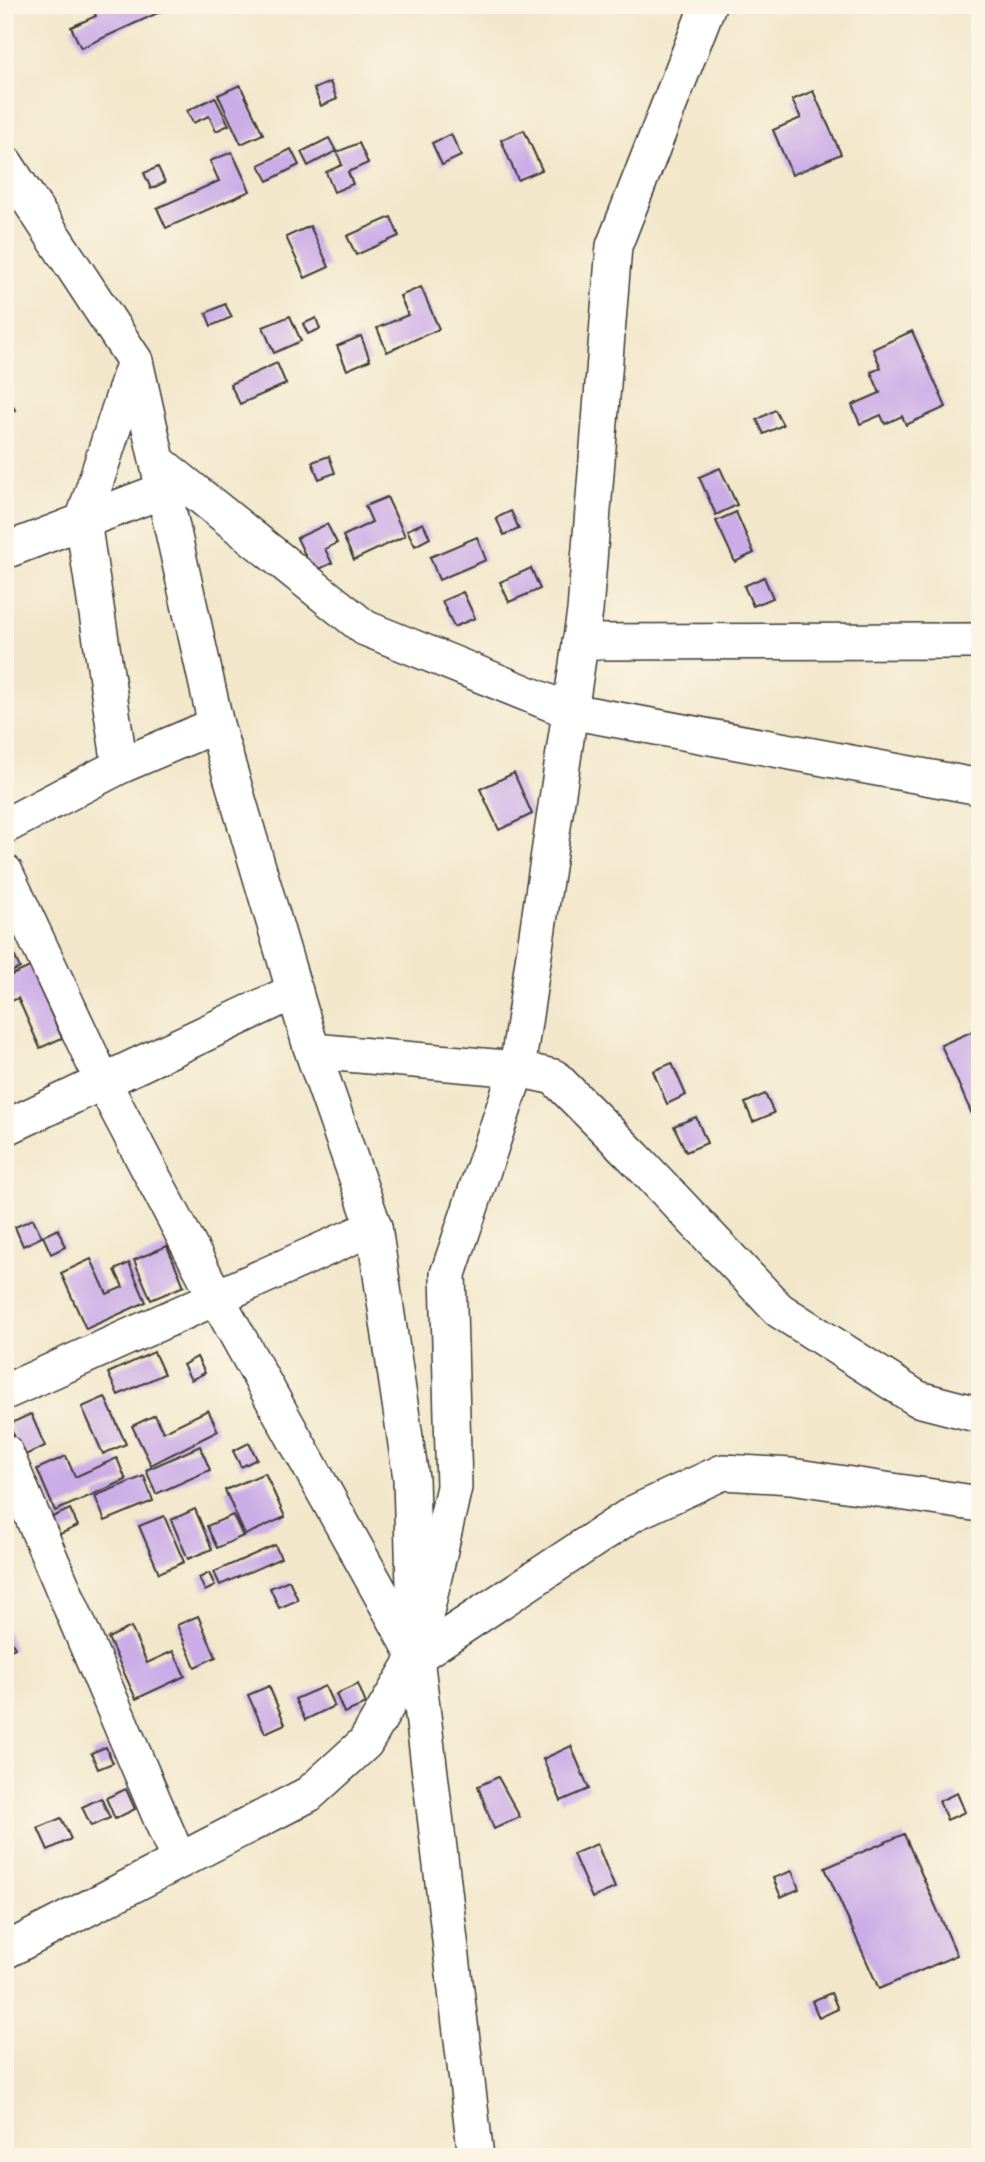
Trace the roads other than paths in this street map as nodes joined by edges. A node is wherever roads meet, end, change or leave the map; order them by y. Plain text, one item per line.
1 (708, 5) edge
2 (5, 163) edge
3 (135, 361) junction
4 (161, 476) junction
5 (83, 520) junction
6 (5, 551) edge
7 (980, 641) edge
8 (580, 642) junction
9 (570, 711) junction
10 (216, 725) junction
11 (120, 766) junction
12 (980, 787) edge
13 (5, 826) edge
14 (5, 872) edge
15 (295, 991) junction
16 (313, 1051) junction
17 (517, 1069) junction
18 (103, 1082) junction
19 (5, 1128) edge
20 (374, 1227) junction
21 (216, 1297) junction
22 (5, 1392) edge
23 (980, 1415) edge
24 (5, 1452) edge
25 (980, 1504) edge
26 (416, 1657) junction
27 (179, 1861) junction
28 (5, 1951) edge
29 (476, 2157) edge

1 - 8 street
2 - 3 street
3 - 4 street
3 - 5 street
4 - 5 street
4 - 9 street
4 - 10 street
5 - 6 street
5 - 11 street
7 - 8 street
8 - 9 street
9 - 12 street
9 - 17 street
10 - 11 street
10 - 15 street
11 - 13 street
14 - 18 street
15 - 16 street
15 - 18 street
16 - 17 street
16 - 20 street
17 - 23 street
17 - 26 street
18 - 19 street
18 - 21 street
20 - 21 street
20 - 26 street
21 - 22 street
21 - 26 street
24 - 27 street
25 - 26 street
26 - 27 street
26 - 29 street
27 - 28 street

